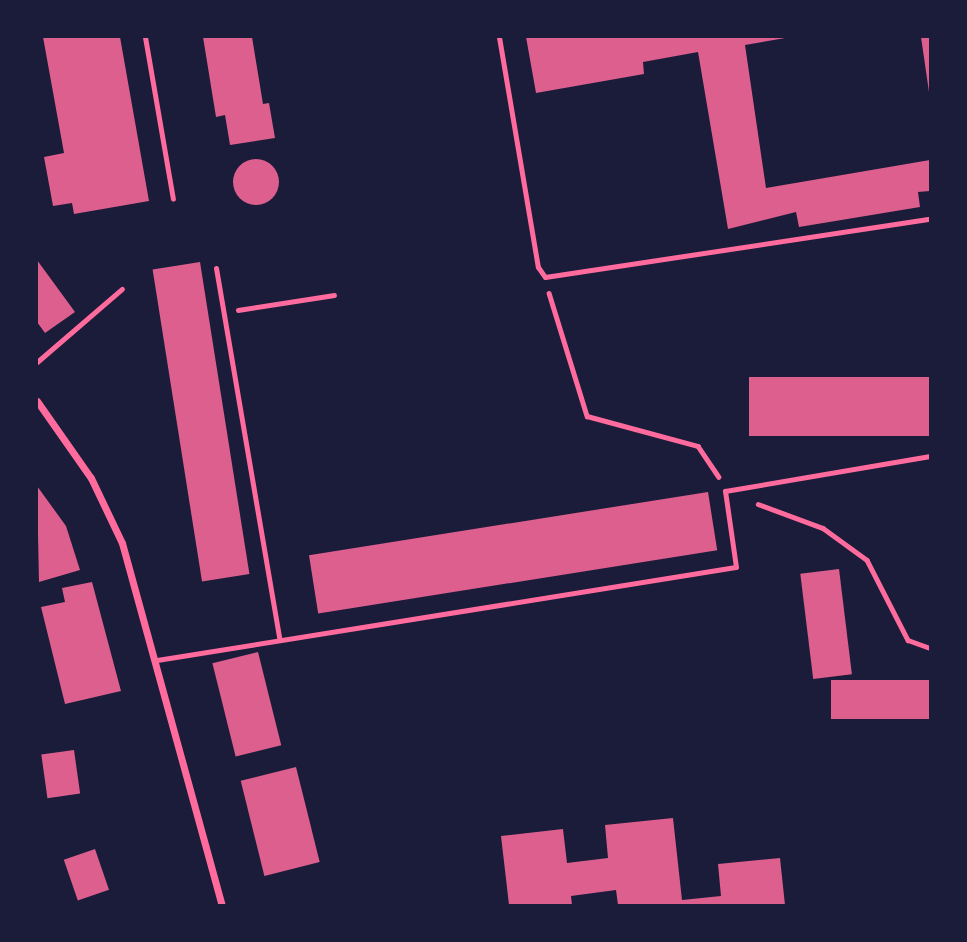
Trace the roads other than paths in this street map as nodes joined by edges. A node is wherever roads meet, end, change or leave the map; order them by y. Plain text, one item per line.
1 (145, 37) edge
2 (499, 37) edge
3 (173, 199) dead end
4 (930, 219) edge
5 (216, 268) dead end
6 (122, 289) dead end
7 (37, 362) edge
8 (37, 401) edge
9 (930, 456) edge
10 (279, 638) junction
11 (157, 660) junction
12 (222, 905) edge

1 - 3 lane
2 - 4 lane
5 - 10 lane
6 - 7 lane
8 - 11 street
9 - 10 lane
10 - 11 lane
11 - 12 street

